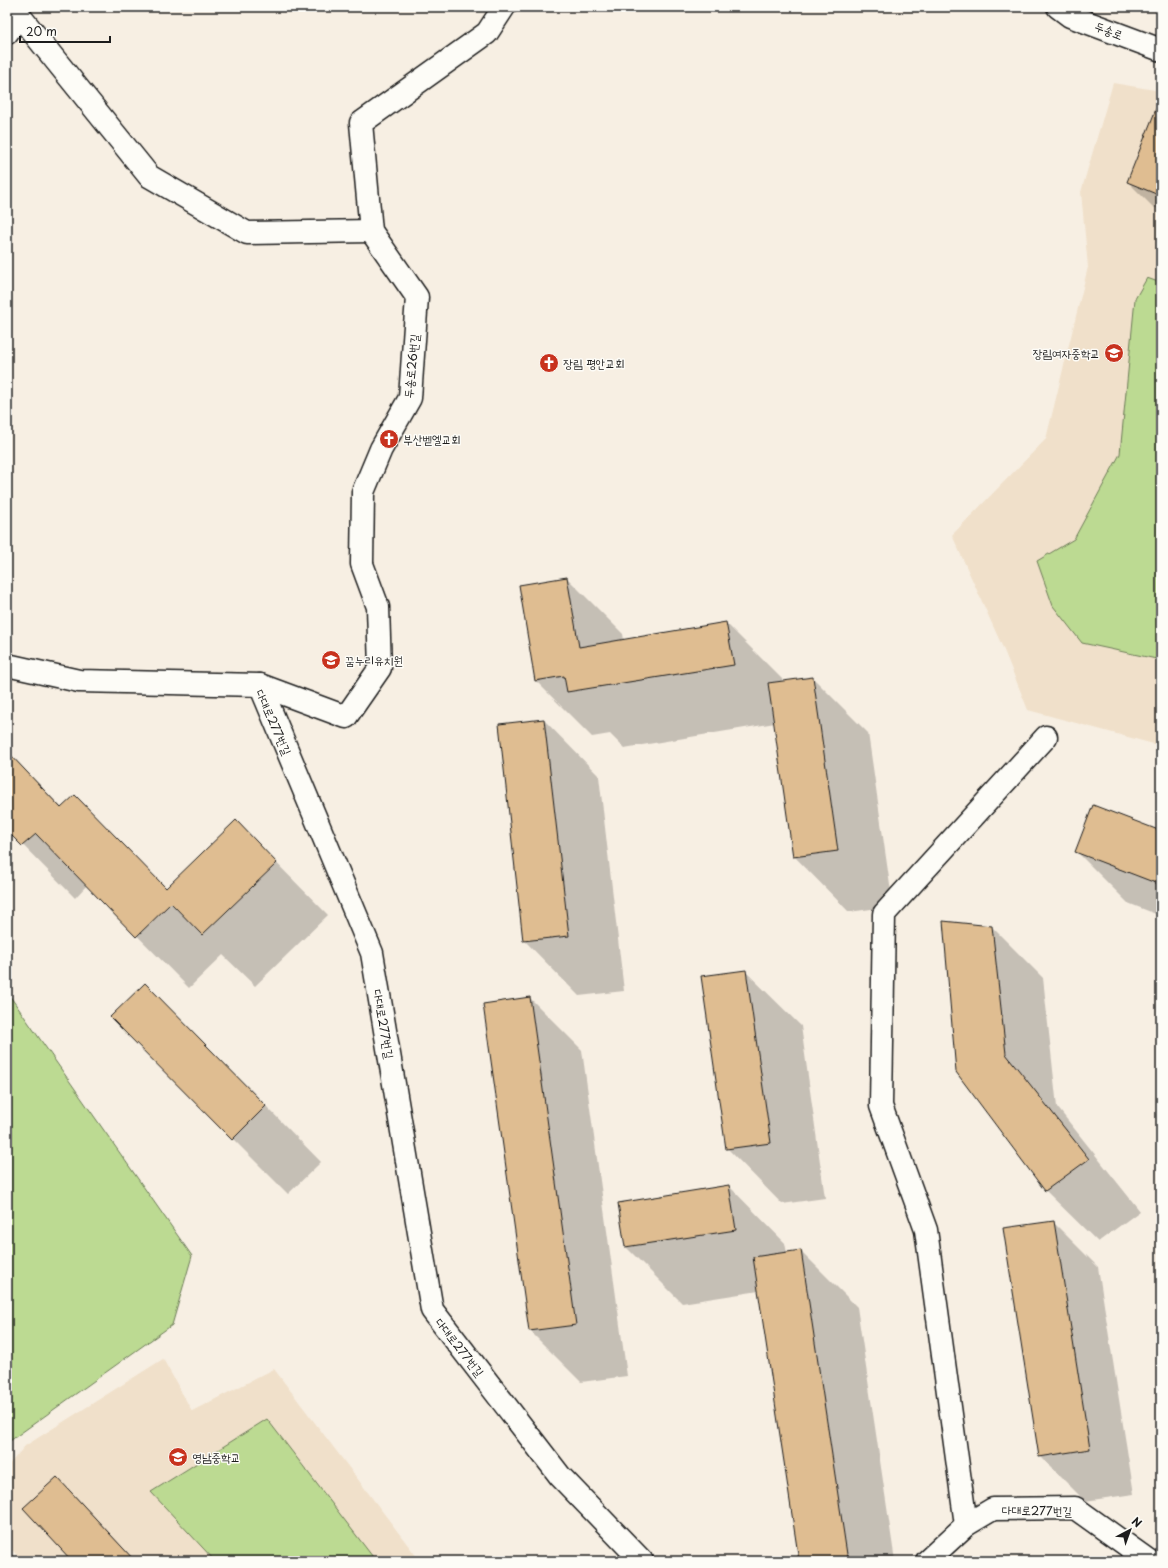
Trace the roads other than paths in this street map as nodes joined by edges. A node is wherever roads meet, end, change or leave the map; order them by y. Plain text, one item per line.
1 (504, 7) edge
2 (1058, 7) edge
3 (18, 11) edge
4 (7, 33) edge
5 (1161, 50) edge
6 (371, 231) junction
7 (7, 665) edge
8 (260, 686) junction
9 (1046, 737) dead end
10 (966, 1525) junction
11 (642, 1561) edge
12 (926, 1561) edge
13 (1149, 1561) edge

1 - 6 street, 두송로26번길
2 - 5 street, 두송로
3 - 4 street
3 - 6 street
6 - 8 street, 두송로26번길
7 - 8 street, 다대로277번길
8 - 11 street, 다대로277번길
9 - 10 street
10 - 12 street, 다대로277번길
10 - 13 street, 다대로277번길

